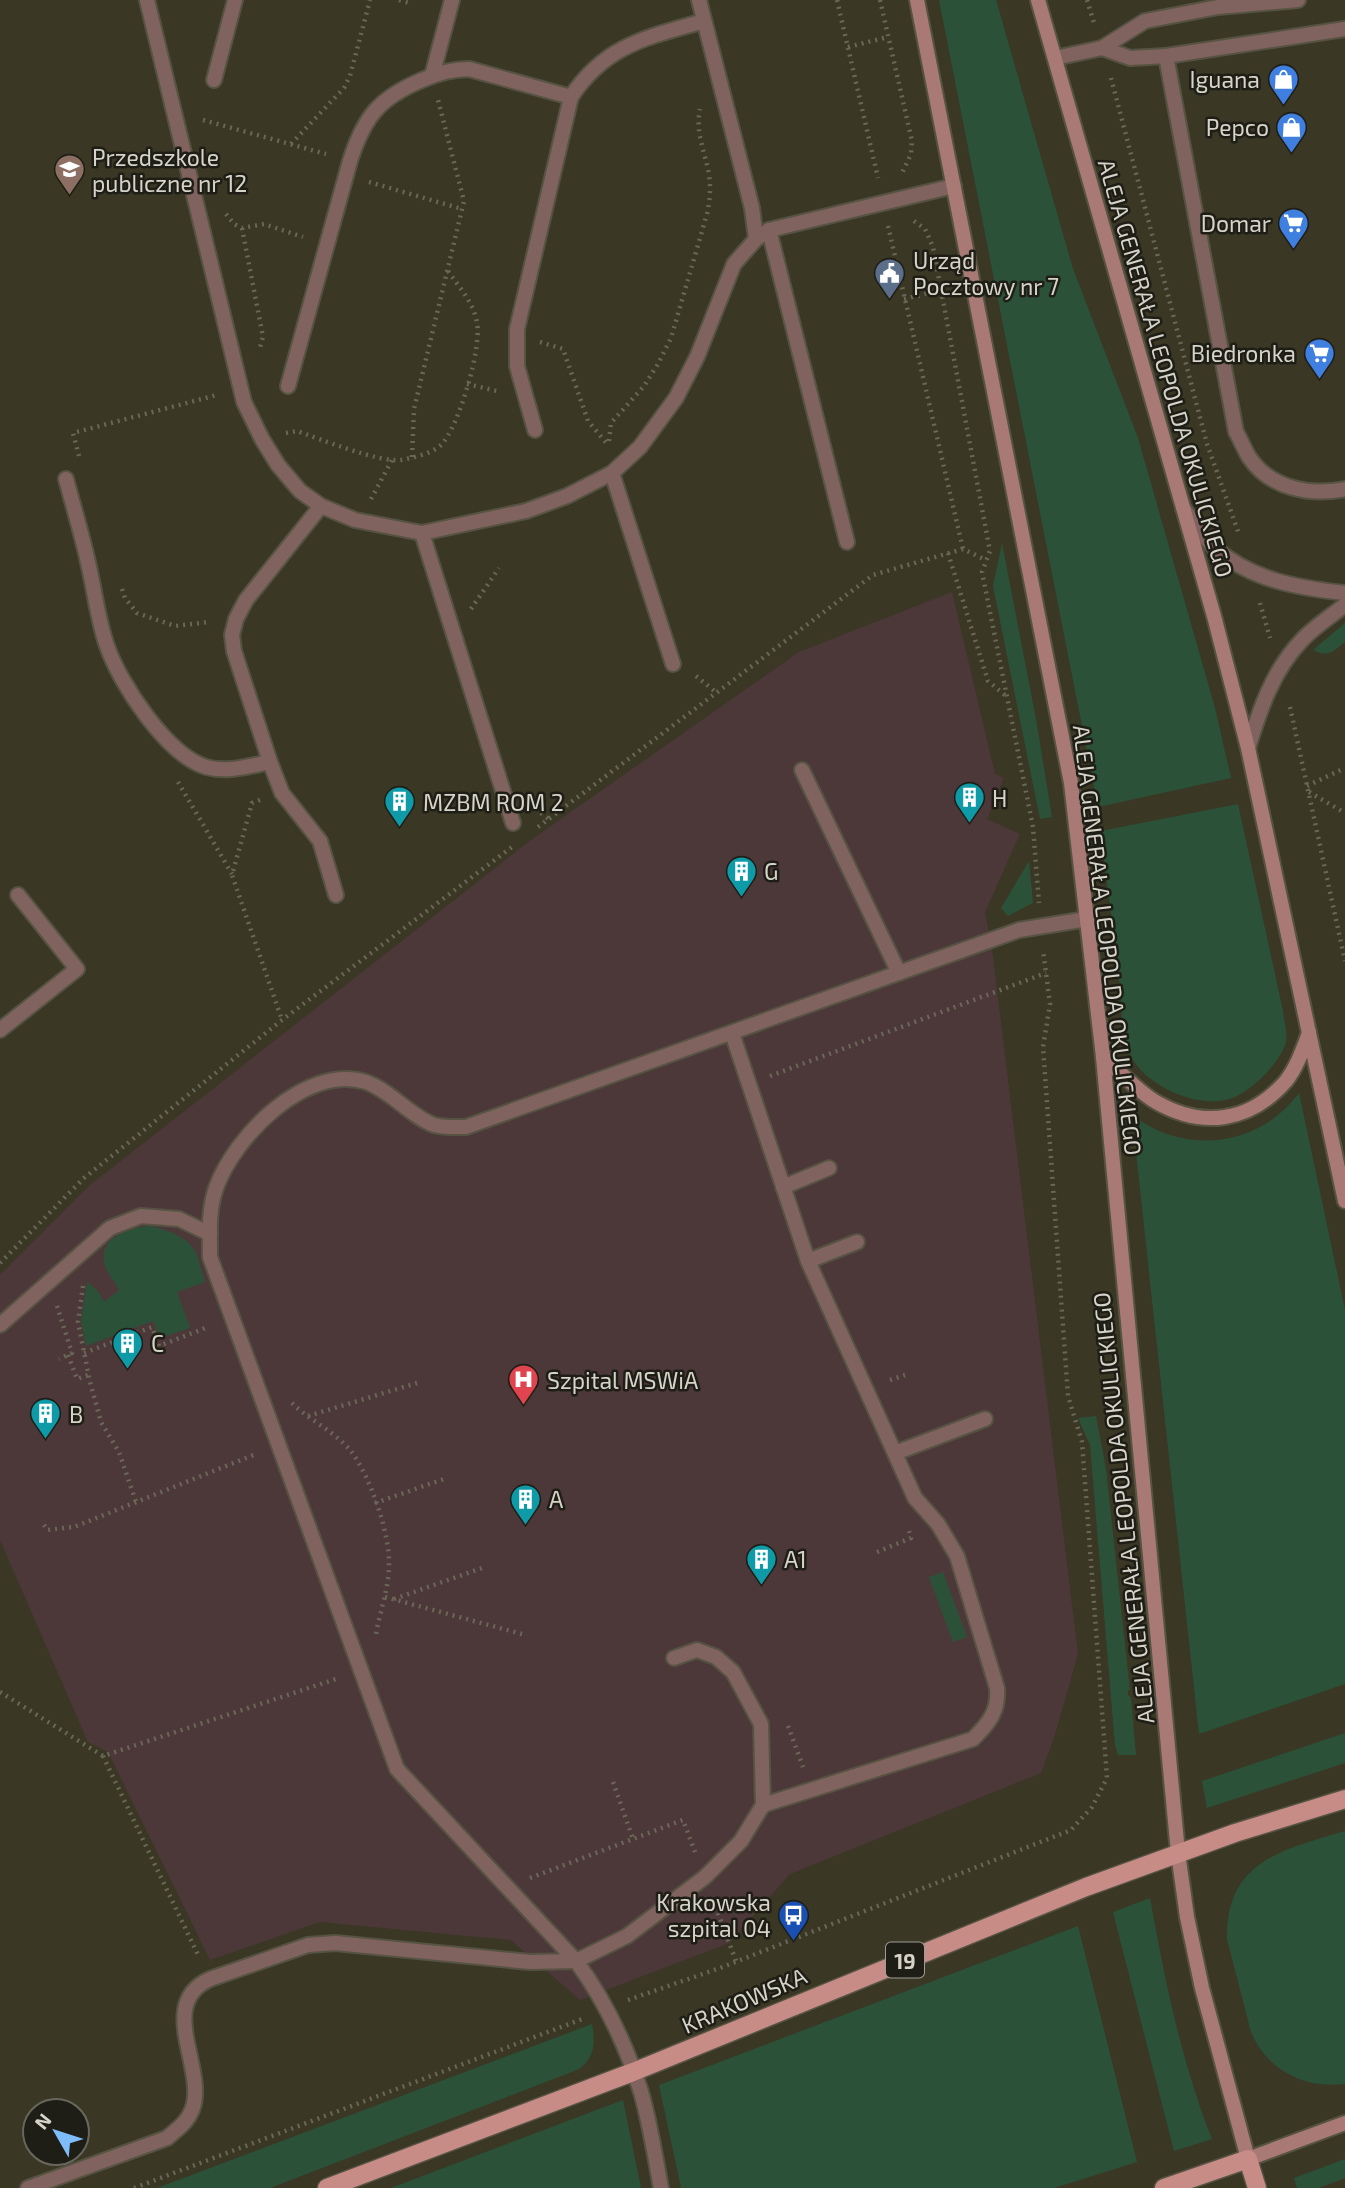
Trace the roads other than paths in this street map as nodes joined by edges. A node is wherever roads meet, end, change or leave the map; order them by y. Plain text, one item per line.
1 (147, 0) edge
2 (235, 0) edge
3 (452, 0) edge
4 (699, 0) edge
5 (916, 0) edge
6 (1038, 0) edge
7 (1298, 0) edge
8 (704, 21) junction
9 (1345, 29) edge
10 (1102, 48) junction
11 (1166, 56) junction
12 (1055, 58) junction
13 (432, 76) junction
14 (214, 80) dead end
15 (571, 97) junction
16 (954, 186) junction
17 (769, 230) junction
18 (756, 239) junction
19 (288, 386) dead end
20 (535, 430) dead end
21 (612, 473) junction
22 (66, 479) dead end
23 (1345, 489) edge
24 (1181, 505) junction
25 (321, 506) junction
26 (422, 533) junction
27 (847, 542) dead end
28 (1345, 593) edge
29 (1345, 605) edge
30 (673, 664) dead end
31 (1248, 748) junction
32 (270, 762) junction
33 (802, 770) dead end
34 (513, 823) dead end
35 (18, 895) dead end
36 (336, 895) dead end
37 (1087, 919) junction
38 (900, 973) junction
39 (0, 1030) edge
40 (1310, 1031) junction
41 (732, 1033) junction
42 (1103, 1057) junction
43 (829, 1168) dead end
44 (783, 1186) junction
45 (1345, 1200) edge
46 (210, 1234) junction
47 (856, 1242) dead end
48 (808, 1261) junction
49 (0, 1325) edge
50 (985, 1419) dead end
51 (895, 1453) junction
52 (674, 1658) dead end
53 (1345, 1799) edge
54 (763, 1805) junction
55 (1178, 1853) junction
56 (576, 1961) junction
57 (633, 2072) junction
58 (1345, 2123) edge
59 (1248, 2159) junction
60 (28, 2188) edge
61 (327, 2188) edge
62 (661, 2188) edge
63 (1164, 2188) edge
64 (1256, 2188) edge

1 - 25 street
2 - 14 street
3 - 13 street
4 - 8 street
5 - 16 main road, ALEJA GENERAŁA LEOPOLDA OKULICKIEGO
6 - 12 main road, ALEJA GENERAŁA LEOPOLDA OKULICKIEGO
7 - 10 street
8 - 15 street
8 - 18 street
9 - 11 street
10 - 11 street
10 - 12 street
11 - 23 street
12 - 24 main road, ALEJA GENERAŁA LEOPOLDA OKULICKIEGO
13 - 15 street
13 - 19 street
15 - 20 street
16 - 17 street
16 - 37 main road, ALEJA GENERAŁA LEOPOLDA OKULICKIEGO
17 - 18 street
17 - 27 street
18 - 21 street
21 - 26 street
21 - 30 street
22 - 32 street
24 - 28 street
24 - 31 main road, ALEJA GENERAŁA LEOPOLDA OKULICKIEGO
25 - 26 street
25 - 32 street
26 - 34 street
29 - 31 street
31 - 40 main road, ALEJA GENERAŁA LEOPOLDA OKULICKIEGO
32 - 36 street
33 - 38 street
35 - 39 street
37 - 38 street
37 - 42 main road, ALEJA GENERAŁA LEOPOLDA OKULICKIEGO
38 - 41 street
40 - 42 main road
40 - 45 main road, ALEJA GENERAŁA LEOPOLDA OKULICKIEGO
41 - 44 street
41 - 46 street
42 - 55 main road, ALEJA GENERAŁA LEOPOLDA OKULICKIEGO
43 - 44 street
44 - 48 street
46 - 49 street
46 - 56 street
47 - 48 street
48 - 51 street
50 - 51 street
51 - 54 street
52 - 54 street
53 - 55 main road, 19
54 - 56 street
55 - 57 main road, KRAKOWSKA / 19
55 - 59 main road, ALEJA GENERAŁA LEOPOLDA OKULICKIEGO
56 - 57 street
56 - 60 street
57 - 61 main road, KRAKOWSKA / 19
57 - 62 street
58 - 59 main road
59 - 63 main road
59 - 64 main road

